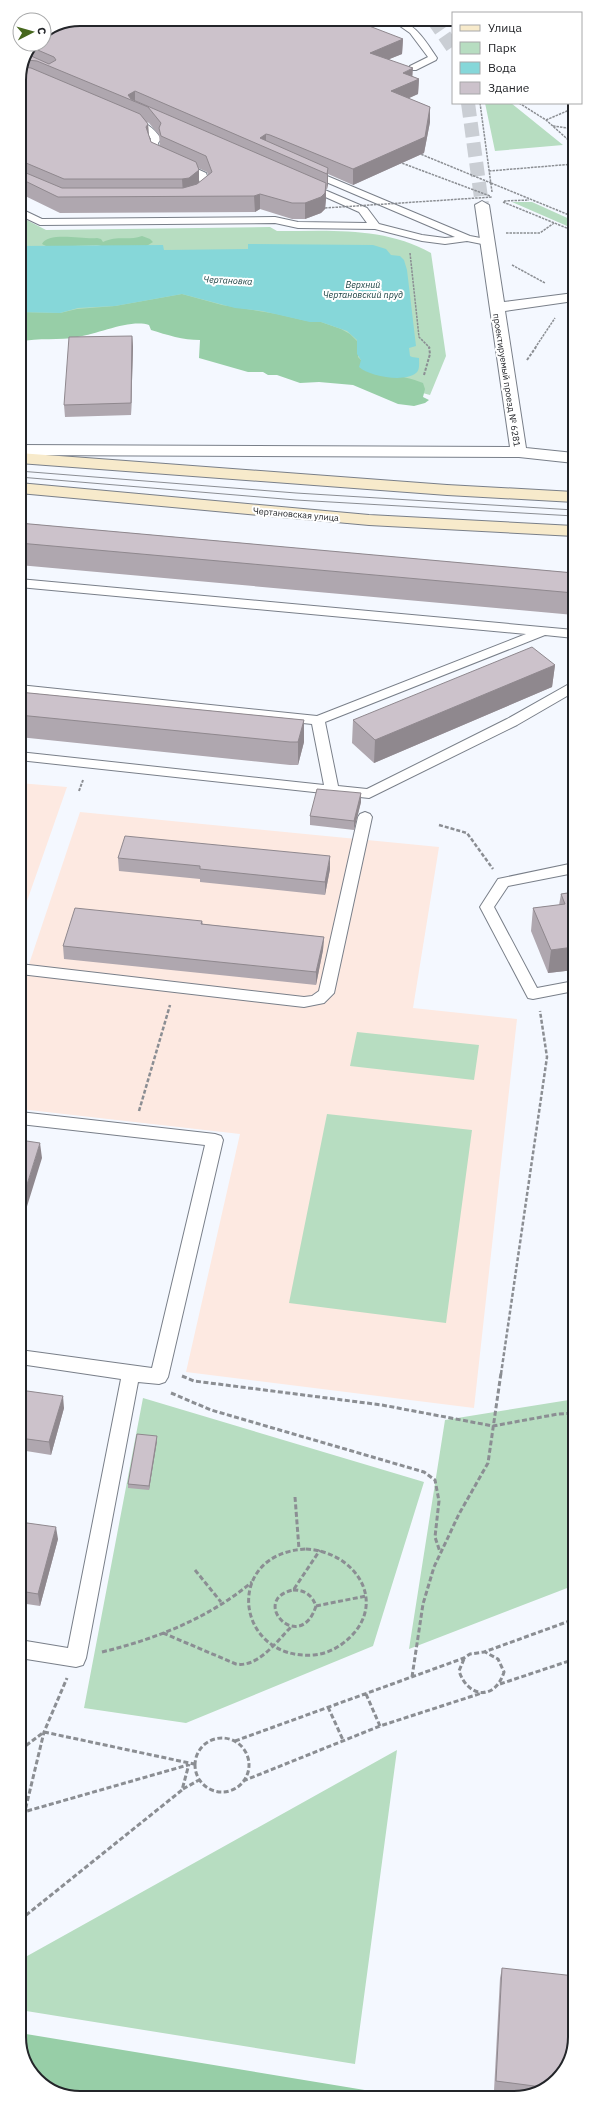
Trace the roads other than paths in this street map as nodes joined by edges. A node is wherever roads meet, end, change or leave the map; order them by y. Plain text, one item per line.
1 (405, 26) edge
2 (414, 68) edge
3 (136, 112) edge
4 (123, 117) edge
5 (150, 118) edge
6 (297, 166) edge
7 (297, 182) edge
8 (188, 198) edge
9 (487, 201) tunnel mouth
10 (26, 215) edge
11 (375, 226) junction
12 (467, 238) junction
13 (487, 242) junction
14 (568, 298) edge
15 (496, 308) junction
16 (26, 450) edge
17 (519, 452) junction
18 (568, 457) edge
19 (26, 459) edge
20 (26, 489) edge
21 (568, 497) edge
22 (568, 531) edge
23 (26, 584) edge
24 (545, 631) junction
25 (568, 633) edge
26 (26, 690) edge
27 (568, 690) edge
28 (318, 720) junction
29 (26, 757) edge
30 (332, 790) junction
31 (365, 818) dead end
32 (568, 869) edge
33 (26, 970) edge
34 (568, 987) edge
35 (26, 1119) edge
36 (26, 1358) edge
37 (131, 1373) junction
38 (26, 1651) edge

1 - 2 lane
3 - 5 lane
4 - 8 lane
6 - 12 lane
7 - 11 lane
9 - 13 street, проектируемый проезд № 6281
10 - 11 lane
11 - 12 lane
12 - 13 lane
13 - 15 street, проектируемый проезд № 6281
14 - 15 street
15 - 17 street, проектируемый проезд № 6281
16 - 17 street
17 - 18 street
19 - 21 main road
20 - 22 main road, Чертановская улица
23 - 24 lane
24 - 25 lane
24 - 28 lane
26 - 28 lane
27 - 30 lane
28 - 30 lane
29 - 30 lane
31 - 33 lane
32 - 34 lane
35 - 37 lane
36 - 37 lane
37 - 38 lane

